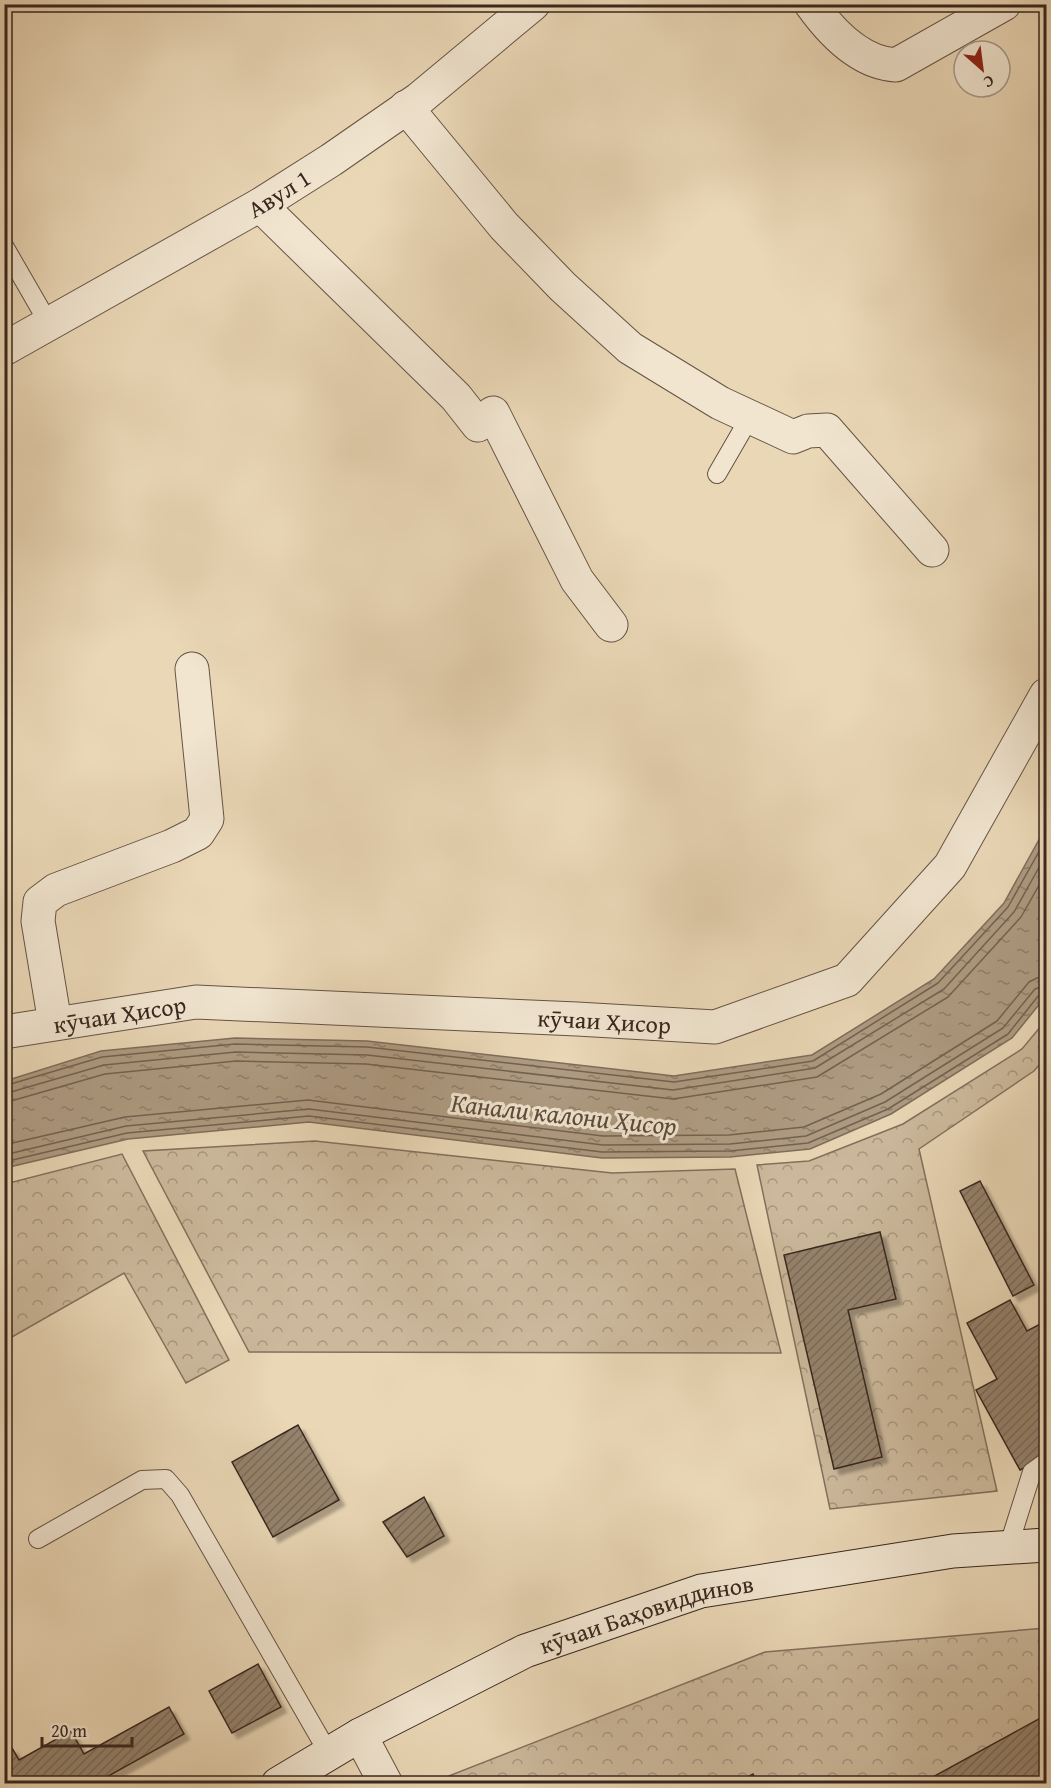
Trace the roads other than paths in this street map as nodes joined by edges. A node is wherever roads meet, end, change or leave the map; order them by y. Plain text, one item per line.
1 (533, 4) edge
2 (811, 4) edge
3 (1004, 4) edge
4 (406, 107) junction
5 (260, 206) junction
6 (4, 246) edge
7 (49, 324) junction
8 (4, 349) edge
9 (750, 417) junction
10 (717, 474) dead end
11 (932, 550) dead end
12 (611, 625) dead end
13 (192, 669) dead end
14 (1047, 695) edge
15 (56, 1023) junction
16 (7, 1025) edge
17 (1047, 1462) edge
18 (38, 1539) dead end
19 (1047, 1545) edge
20 (1008, 1548) junction
21 (360, 1735) junction
22 (329, 1754) junction
23 (278, 1784) edge
24 (386, 1784) edge

1 - 4 street, Авул 1
2 - 3 street
4 - 5 street, Авул 1
4 - 9 street
5 - 7 street, Авул 1
5 - 12 street
6 - 7 lane
7 - 8 street, Авул 1
9 - 10 lane
9 - 11 street
13 - 15 street
14 - 15 street, кӯчаи Ҳисор
15 - 16 street, кӯчаи Ҳисор
17 - 20 lane
18 - 22 lane
19 - 20 street, кӯчаи Баҳовиддинов
20 - 21 street, кӯчаи Баҳовиддинов
21 - 22 street, кӯчаи Баҳовиддинов
21 - 24 street
22 - 23 street, кӯчаи Баҳовиддинов

